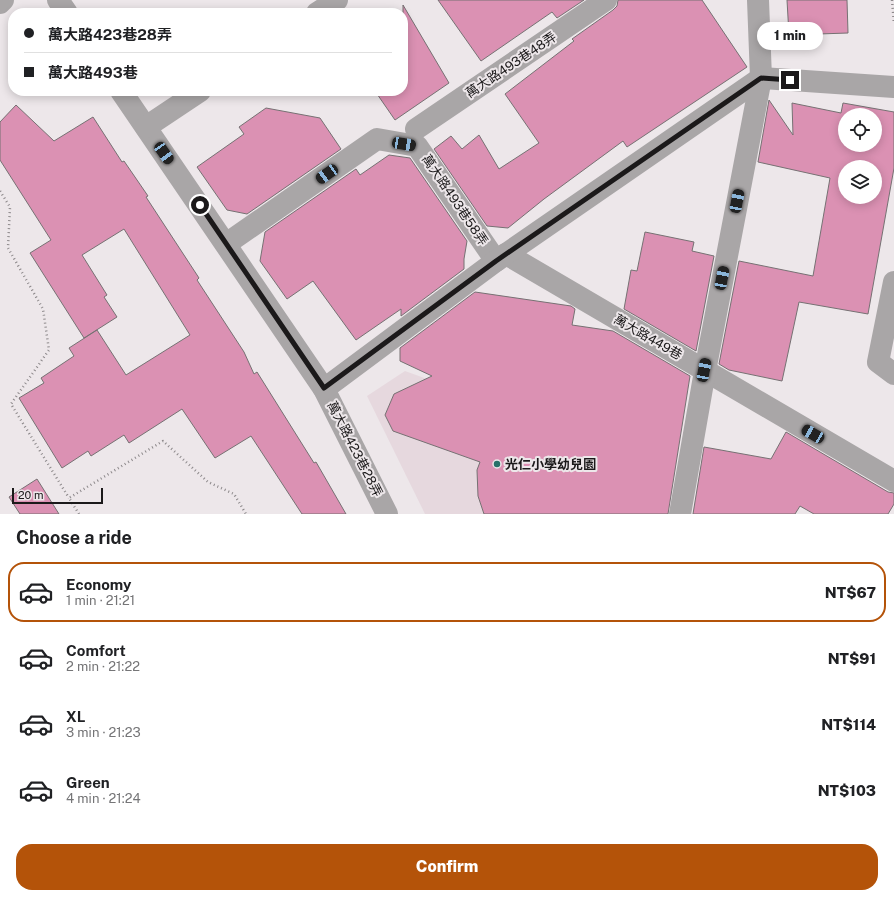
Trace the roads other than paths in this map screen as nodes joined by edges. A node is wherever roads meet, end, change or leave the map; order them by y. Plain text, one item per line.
1 (3, 0) edge
2 (337, 0) edge
3 (606, 0) edge
4 (758, 0) edge
5 (0, 3) edge
6 (325, 8) edge
7 (761, 78) junction
8 (894, 87) edge
9 (124, 96) edge
10 (192, 96) edge
11 (146, 127) junction
12 (416, 129) dead end
13 (226, 244) junction
14 (501, 258) junction
15 (894, 282) edge
16 (704, 370) junction
17 (894, 374) edge
18 (324, 388) junction
19 (894, 481) edge
20 (387, 514) edge
21 (680, 514) edge

1 - 5 street
2 - 6 street
3 - 12 street, 萬大路493巷48弄
4 - 7 street
7 - 8 street
7 - 14 street
7 - 16 street
9 - 11 street, 萬大路423巷28弄
10 - 11 street
11 - 13 street, 萬大路423巷28弄
13 - 14 street, 萬大路493巷58弄
13 - 18 street, 萬大路423巷28弄
14 - 16 street, 萬大路449巷
14 - 18 street
15 - 17 street
16 - 19 street, 萬大路449巷
16 - 21 street
18 - 20 street, 萬大路423巷28弄

